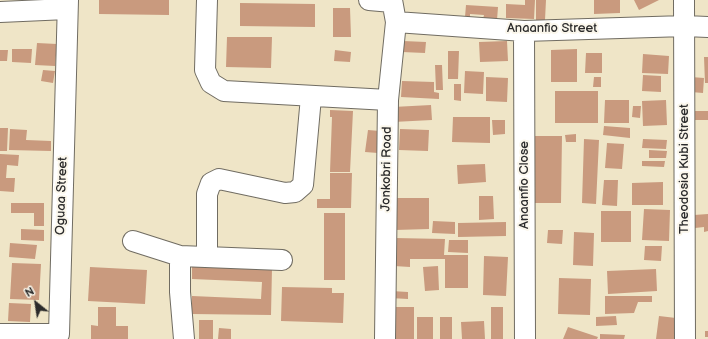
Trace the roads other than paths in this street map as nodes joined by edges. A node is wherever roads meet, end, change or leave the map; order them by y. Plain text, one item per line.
1 (207, 0) edge
2 (370, 0) edge
3 (684, 0) edge
4 (392, 1) edge
5 (67, 5) edge
6 (0, 12) edge
7 (396, 22) junction
8 (685, 26) junction
9 (708, 27) edge
10 (524, 31) junction
11 (312, 97) junction
12 (388, 100) junction
13 (133, 241) dead end
14 (180, 256) junction
15 (207, 257) junction
16 (282, 260) dead end
17 (0, 334) edge
18 (184, 339) edge
19 (385, 339) edge
20 (525, 339) edge
21 (685, 339) edge

1 - 11 street
2 - 4 street
3 - 8 street, Theodosia Kubi Street
4 - 7 street, Jonkobri Road
5 - 6 street
5 - 17 street, Oguaa Street
7 - 10 street, Anaanfio Street
7 - 12 street, Jonkobri Road
8 - 9 street, Anaanfio Street
8 - 10 street, Anaanfio Street
8 - 21 street, Theodosia Kubi Street
10 - 20 street, Anaanfio Close
11 - 12 street
11 - 15 street
12 - 19 street, Jonkobri Road
13 - 14 street
14 - 15 street
14 - 18 street
15 - 16 street

